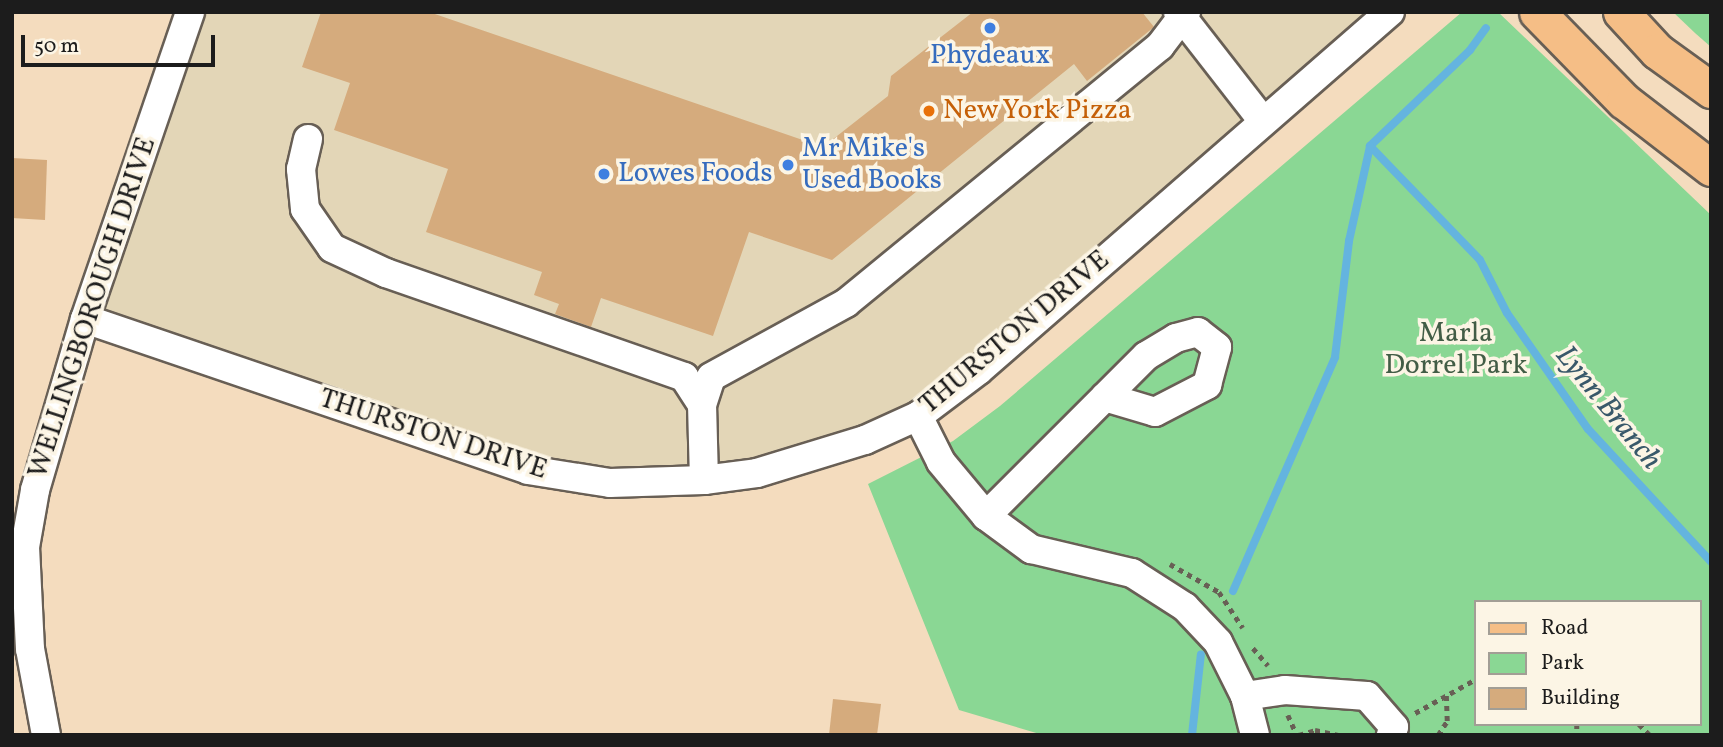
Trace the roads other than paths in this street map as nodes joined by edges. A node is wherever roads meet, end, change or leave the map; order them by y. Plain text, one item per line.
1 (190, 12) edge
2 (1390, 12) edge
3 (1536, 12) edge
4 (1621, 12) edge
5 (1182, 14) edge
6 (1711, 90) edge
7 (1263, 121) junction
8 (308, 139) dead end
9 (1711, 168) edge
10 (85, 319) junction
11 (1105, 397) dead end
12 (702, 405) junction
13 (918, 416) junction
14 (704, 480) junction
15 (986, 516) junction
16 (19, 546) edge
17 (1245, 696) junction
18 (1392, 731) edge
19 (46, 735) edge
20 (1255, 735) edge

1 - 10 street, WELLINGBOROUGH DRIVE
2 - 7 street, THURSTON DRIVE
3 - 9 main road
4 - 6 main road
5 - 7 street
5 - 12 street
7 - 13 street, THURSTON DRIVE
8 - 12 street
10 - 14 street, THURSTON DRIVE
10 - 16 street, WELLINGBOROUGH DRIVE
11 - 15 street
12 - 14 street
13 - 14 street, THURSTON DRIVE
13 - 15 street
15 - 17 street
16 - 19 street, WELLINGBOROUGH DRIVE
17 - 18 street
17 - 20 street

